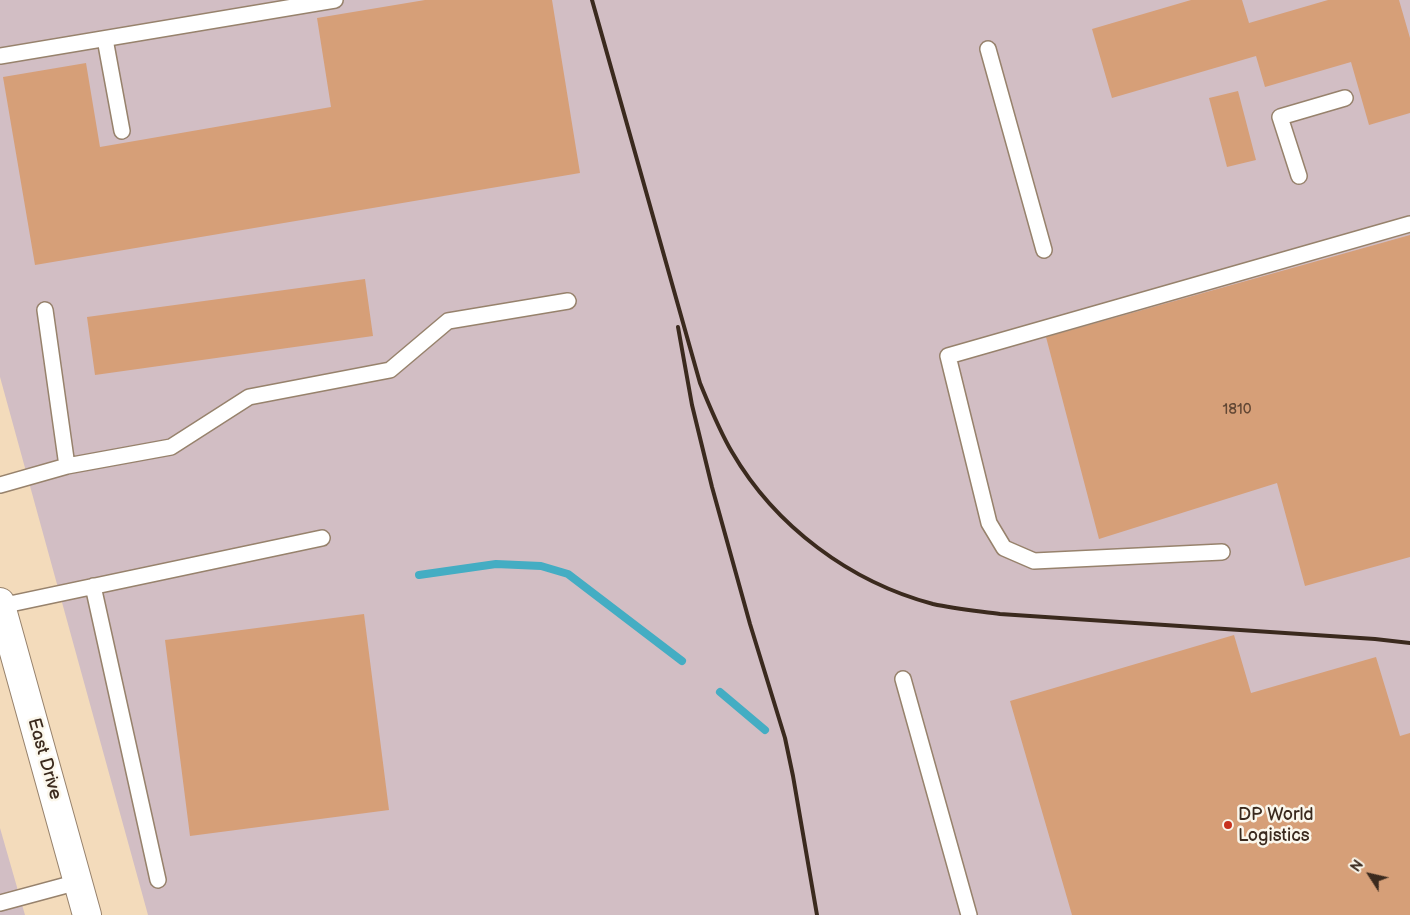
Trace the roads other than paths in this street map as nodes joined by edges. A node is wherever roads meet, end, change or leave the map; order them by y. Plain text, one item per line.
1 (335, 0) edge
2 (105, 39) junction
3 (988, 49) dead end
4 (0, 56) edge
5 (1345, 98) dead end
6 (122, 131) dead end
7 (1299, 176) dead end
8 (1410, 224) edge
9 (1044, 250) dead end
10 (568, 301) dead end
11 (45, 310) dead end
12 (68, 466) junction
13 (0, 485) edge
14 (322, 538) dead end
15 (1222, 552) dead end
16 (93, 586) junction
17 (0, 604) edge
18 (903, 679) dead end
19 (158, 880) dead end
20 (78, 882) junction
21 (0, 903) edge
22 (87, 915) edge
23 (969, 915) edge

1 - 2 lane
2 - 4 lane
2 - 6 lane
3 - 9 lane
5 - 7 lane
8 - 15 lane
10 - 12 lane
11 - 12 lane
12 - 13 lane
14 - 16 lane
16 - 17 lane
16 - 19 lane
17 - 20 street, East Drive
18 - 23 lane
20 - 21 lane
20 - 22 street, East Drive

